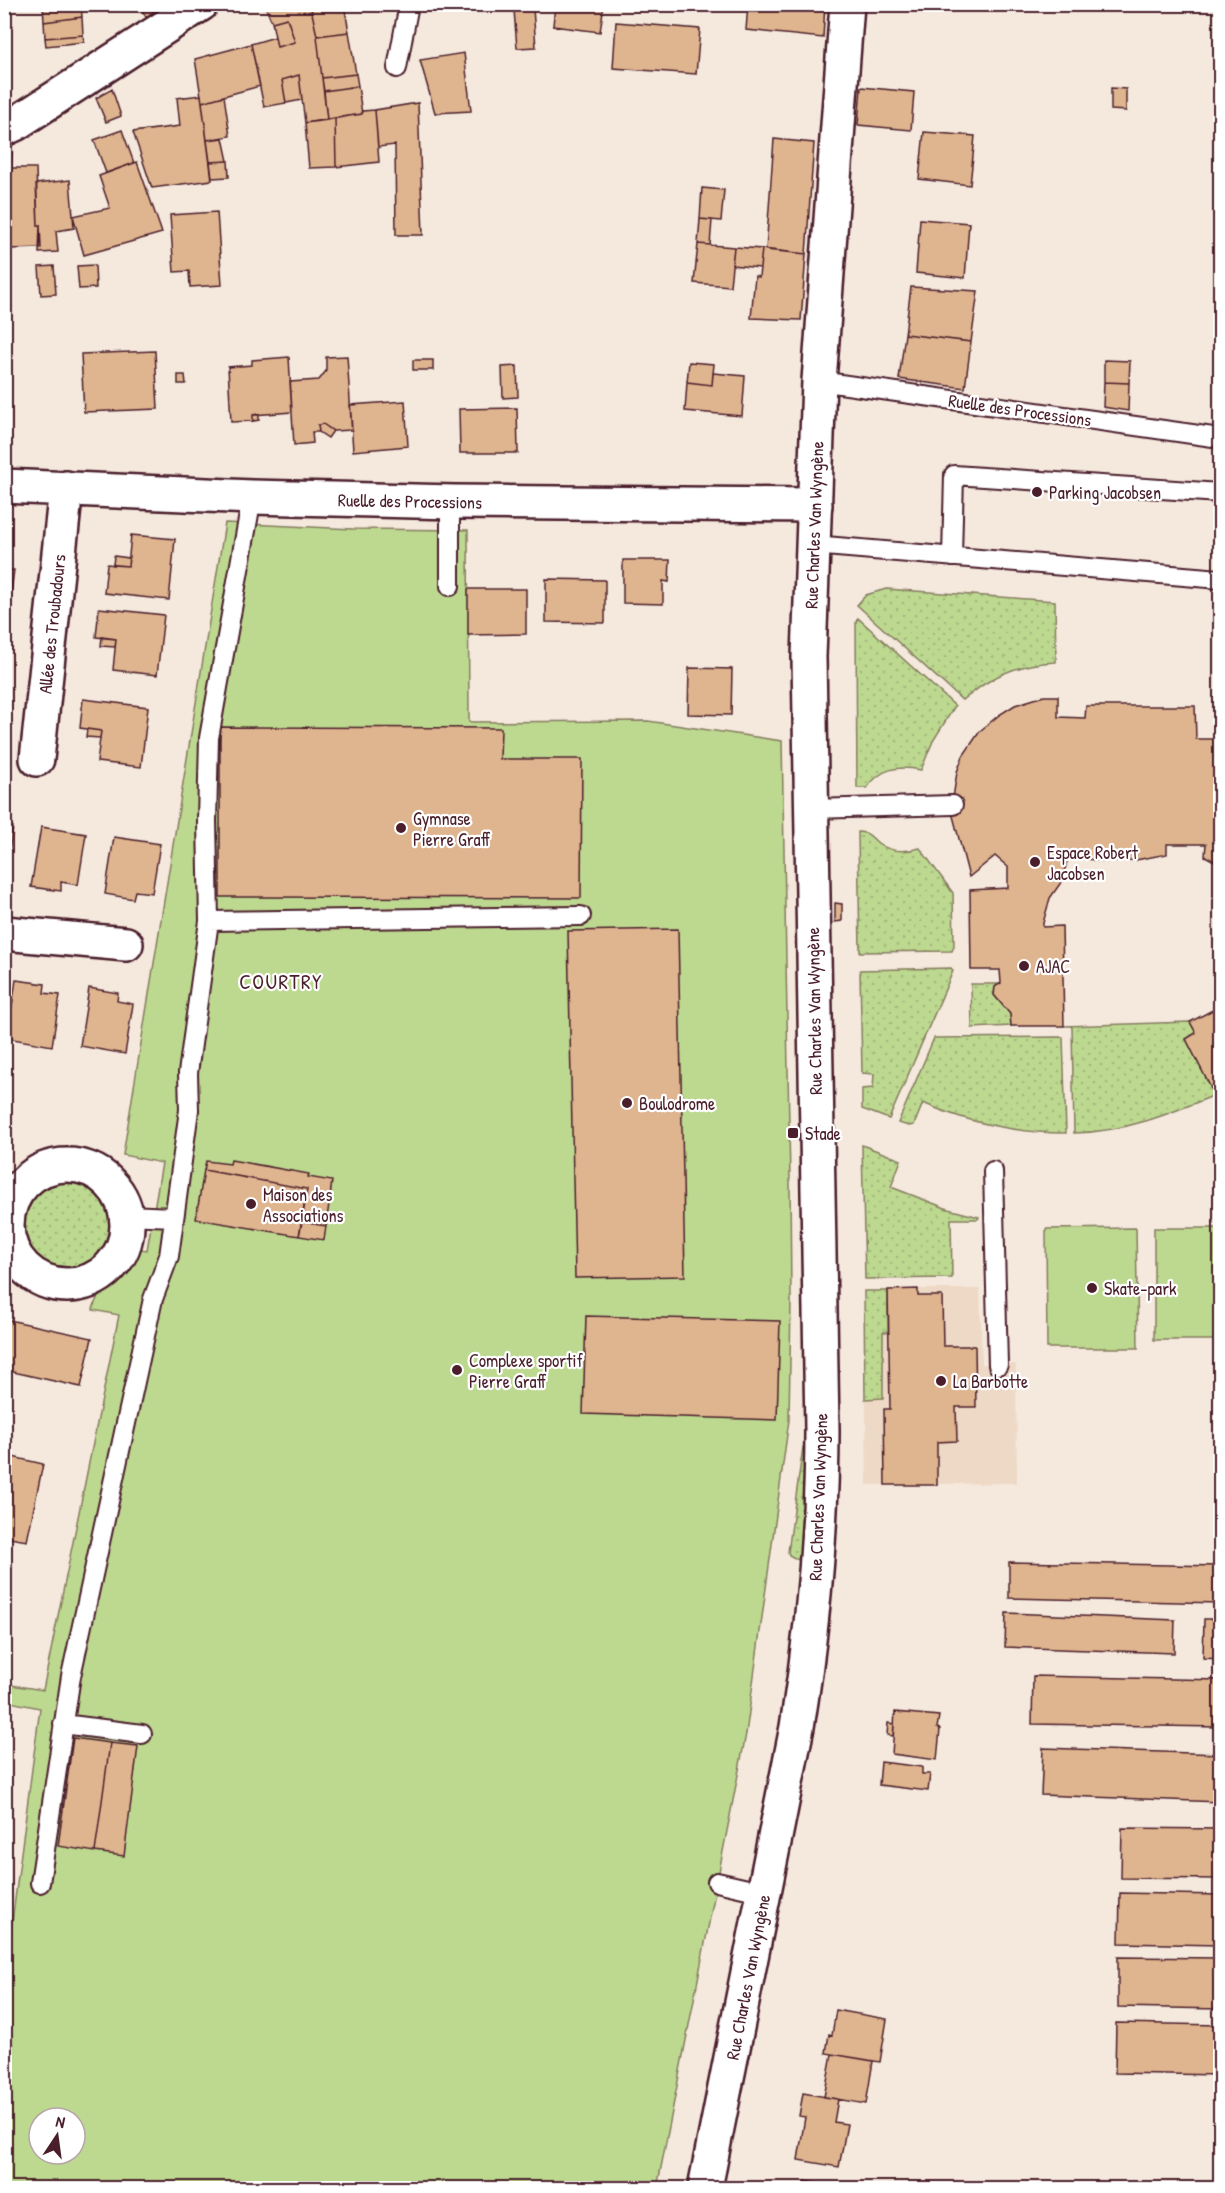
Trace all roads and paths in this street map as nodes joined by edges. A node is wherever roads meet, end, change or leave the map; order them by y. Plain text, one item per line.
1 (201, 4) edge
2 (409, 4) edge
3 (847, 4) edge
4 (397, 68) dead end
5 (4, 129) edge
6 (819, 381) junction
7 (1221, 438) edge
8 (4, 486) edge
9 (66, 488) junction
10 (1221, 493) edge
11 (252, 497) junction
12 (450, 501) junction
13 (815, 505) junction
14 (813, 545) junction
15 (952, 557) junction
16 (1221, 579) edge
17 (450, 586) dead end
18 (37, 759) dead end
19 (953, 806) dead end
20 (812, 809) junction
21 (581, 916) dead end
22 (209, 921) junction
23 (4, 933) edge
24 (126, 944) dead end
25 (993, 1171) dead end
26 (127, 1215) junction
27 (6, 1217) edge
28 (173, 1217) junction
29 (998, 1365) dead end
30 (63, 1724) junction
31 (142, 1734) dead end
32 (717, 1882) dead end
33 (40, 1883) dead end
34 (765, 1893) junction
35 (705, 2188) edge

1 - 5 street
2 - 4 lane
3 - 6 street, Rue Charles Van Wyngène
6 - 7 lane, Ruelle des Processions
6 - 13 street, Rue Charles Van Wyngène
8 - 9 street, Ruelle des Processions
9 - 11 street, Ruelle des Processions
9 - 18 street, Allée des Troubadours
10 - 15 lane
11 - 12 street, Ruelle des Processions
11 - 22 lane
12 - 13 street, Ruelle des Processions
12 - 17 lane
13 - 14 street, Rue Charles Van Wyngène
14 - 15 lane
14 - 20 street, Rue Charles Van Wyngène
15 - 16 lane
19 - 20 lane
20 - 34 street, Rue Charles Van Wyngène
21 - 22 lane
22 - 28 lane
23 - 24 street
25 - 29 lane
26 - 27 street
26 - 27 street
26 - 28 lane
28 - 30 lane
30 - 31 lane
30 - 33 lane
32 - 34 lane
34 - 35 street, Rue Charles Van Wyngène

